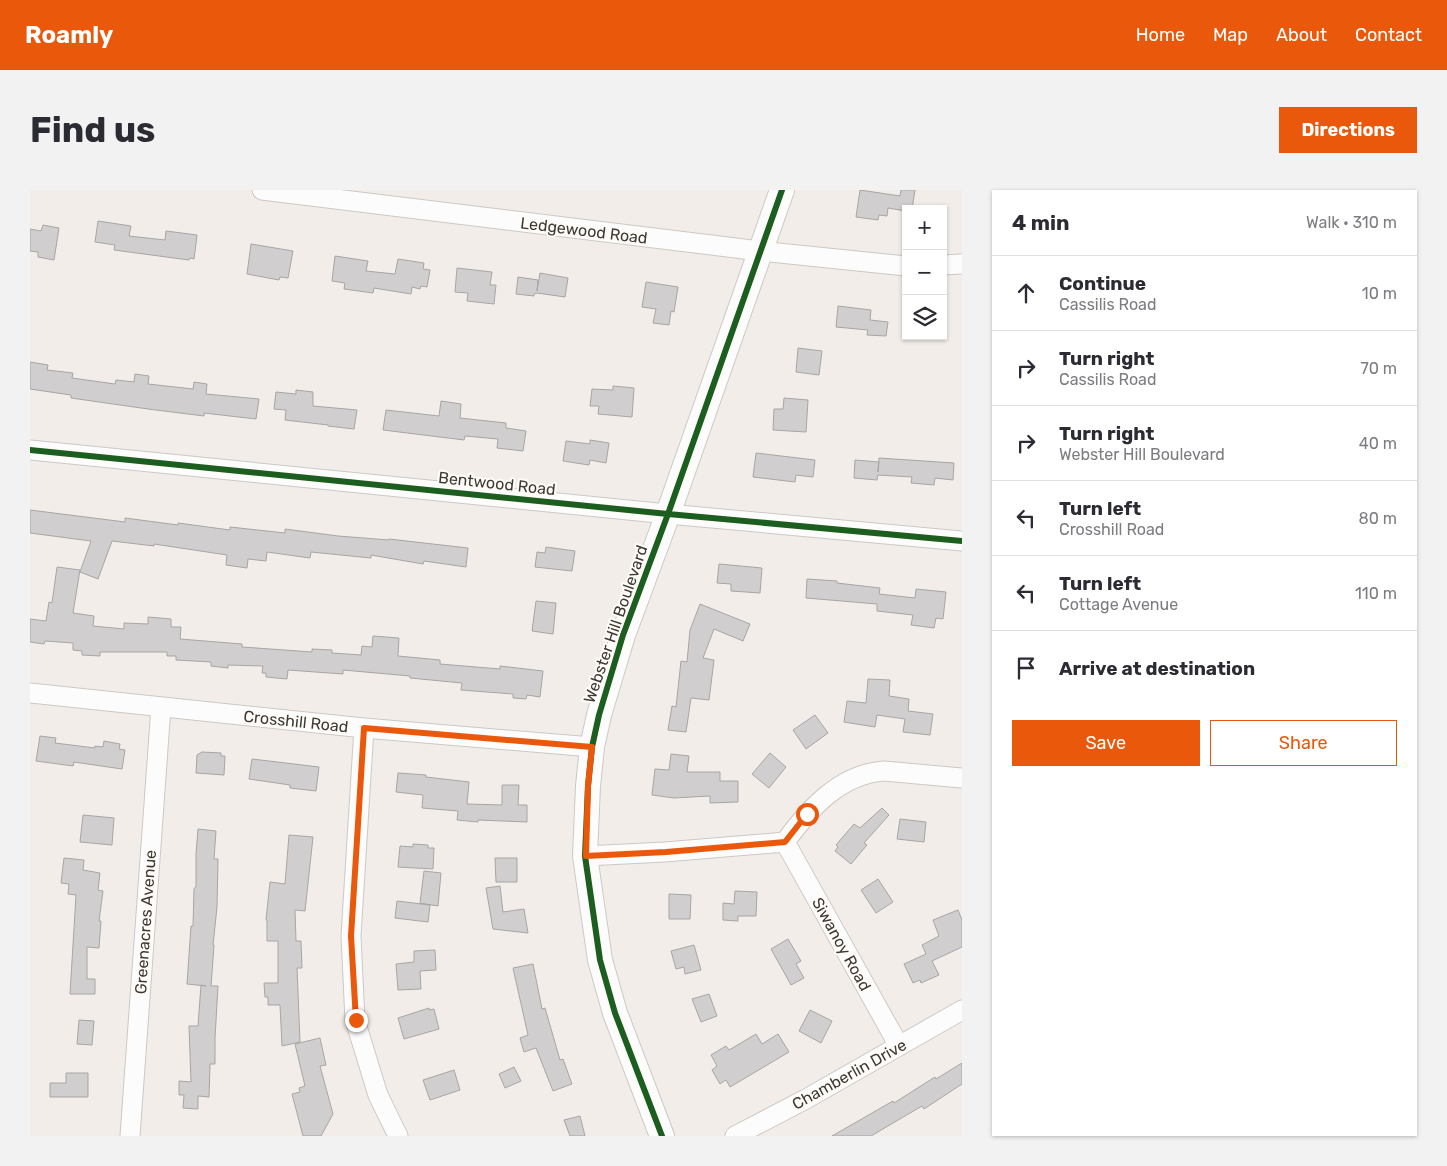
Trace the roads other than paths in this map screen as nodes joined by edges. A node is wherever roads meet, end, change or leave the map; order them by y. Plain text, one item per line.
1 (262, 190) edge
2 (782, 190) edge
3 (760, 251) junction
4 (962, 264) edge
5 (947, 265) edge
6 (902, 266) edge
7 (30, 450) edge
8 (668, 514) junction
9 (962, 541) edge
10 (30, 693) edge
11 (161, 707) junction
12 (364, 728) junction
13 (592, 747) junction
14 (962, 778) edge
15 (785, 842) junction
16 (586, 856) junction
17 (962, 1010) edge
18 (899, 1046) junction
19 (130, 1136) edge
20 (398, 1136) edge
21 (662, 1136) edge
22 (735, 1136) edge

1 - 3 street, Ledgewood Road
2 - 3 street, Webster Hill Boulevard
3 - 6 street, Ledgewood Road
3 - 8 street, Webster Hill Boulevard
4 - 5 street
7 - 8 street, Bentwood Road
8 - 9 street, Bentwood Road
8 - 13 street, Webster Hill Boulevard
10 - 11 street, Crosshill Road
11 - 12 street, Crosshill Road
11 - 19 street, Greenacres Avenue
12 - 13 street, Crosshill Road
12 - 20 street
13 - 16 street, Webster Hill Boulevard
14 - 15 street
15 - 16 street
15 - 18 street, Siwanoy Road
16 - 21 street, Webster Hill Boulevard
17 - 18 street, Chamberlin Drive
18 - 22 street, Chamberlin Drive

